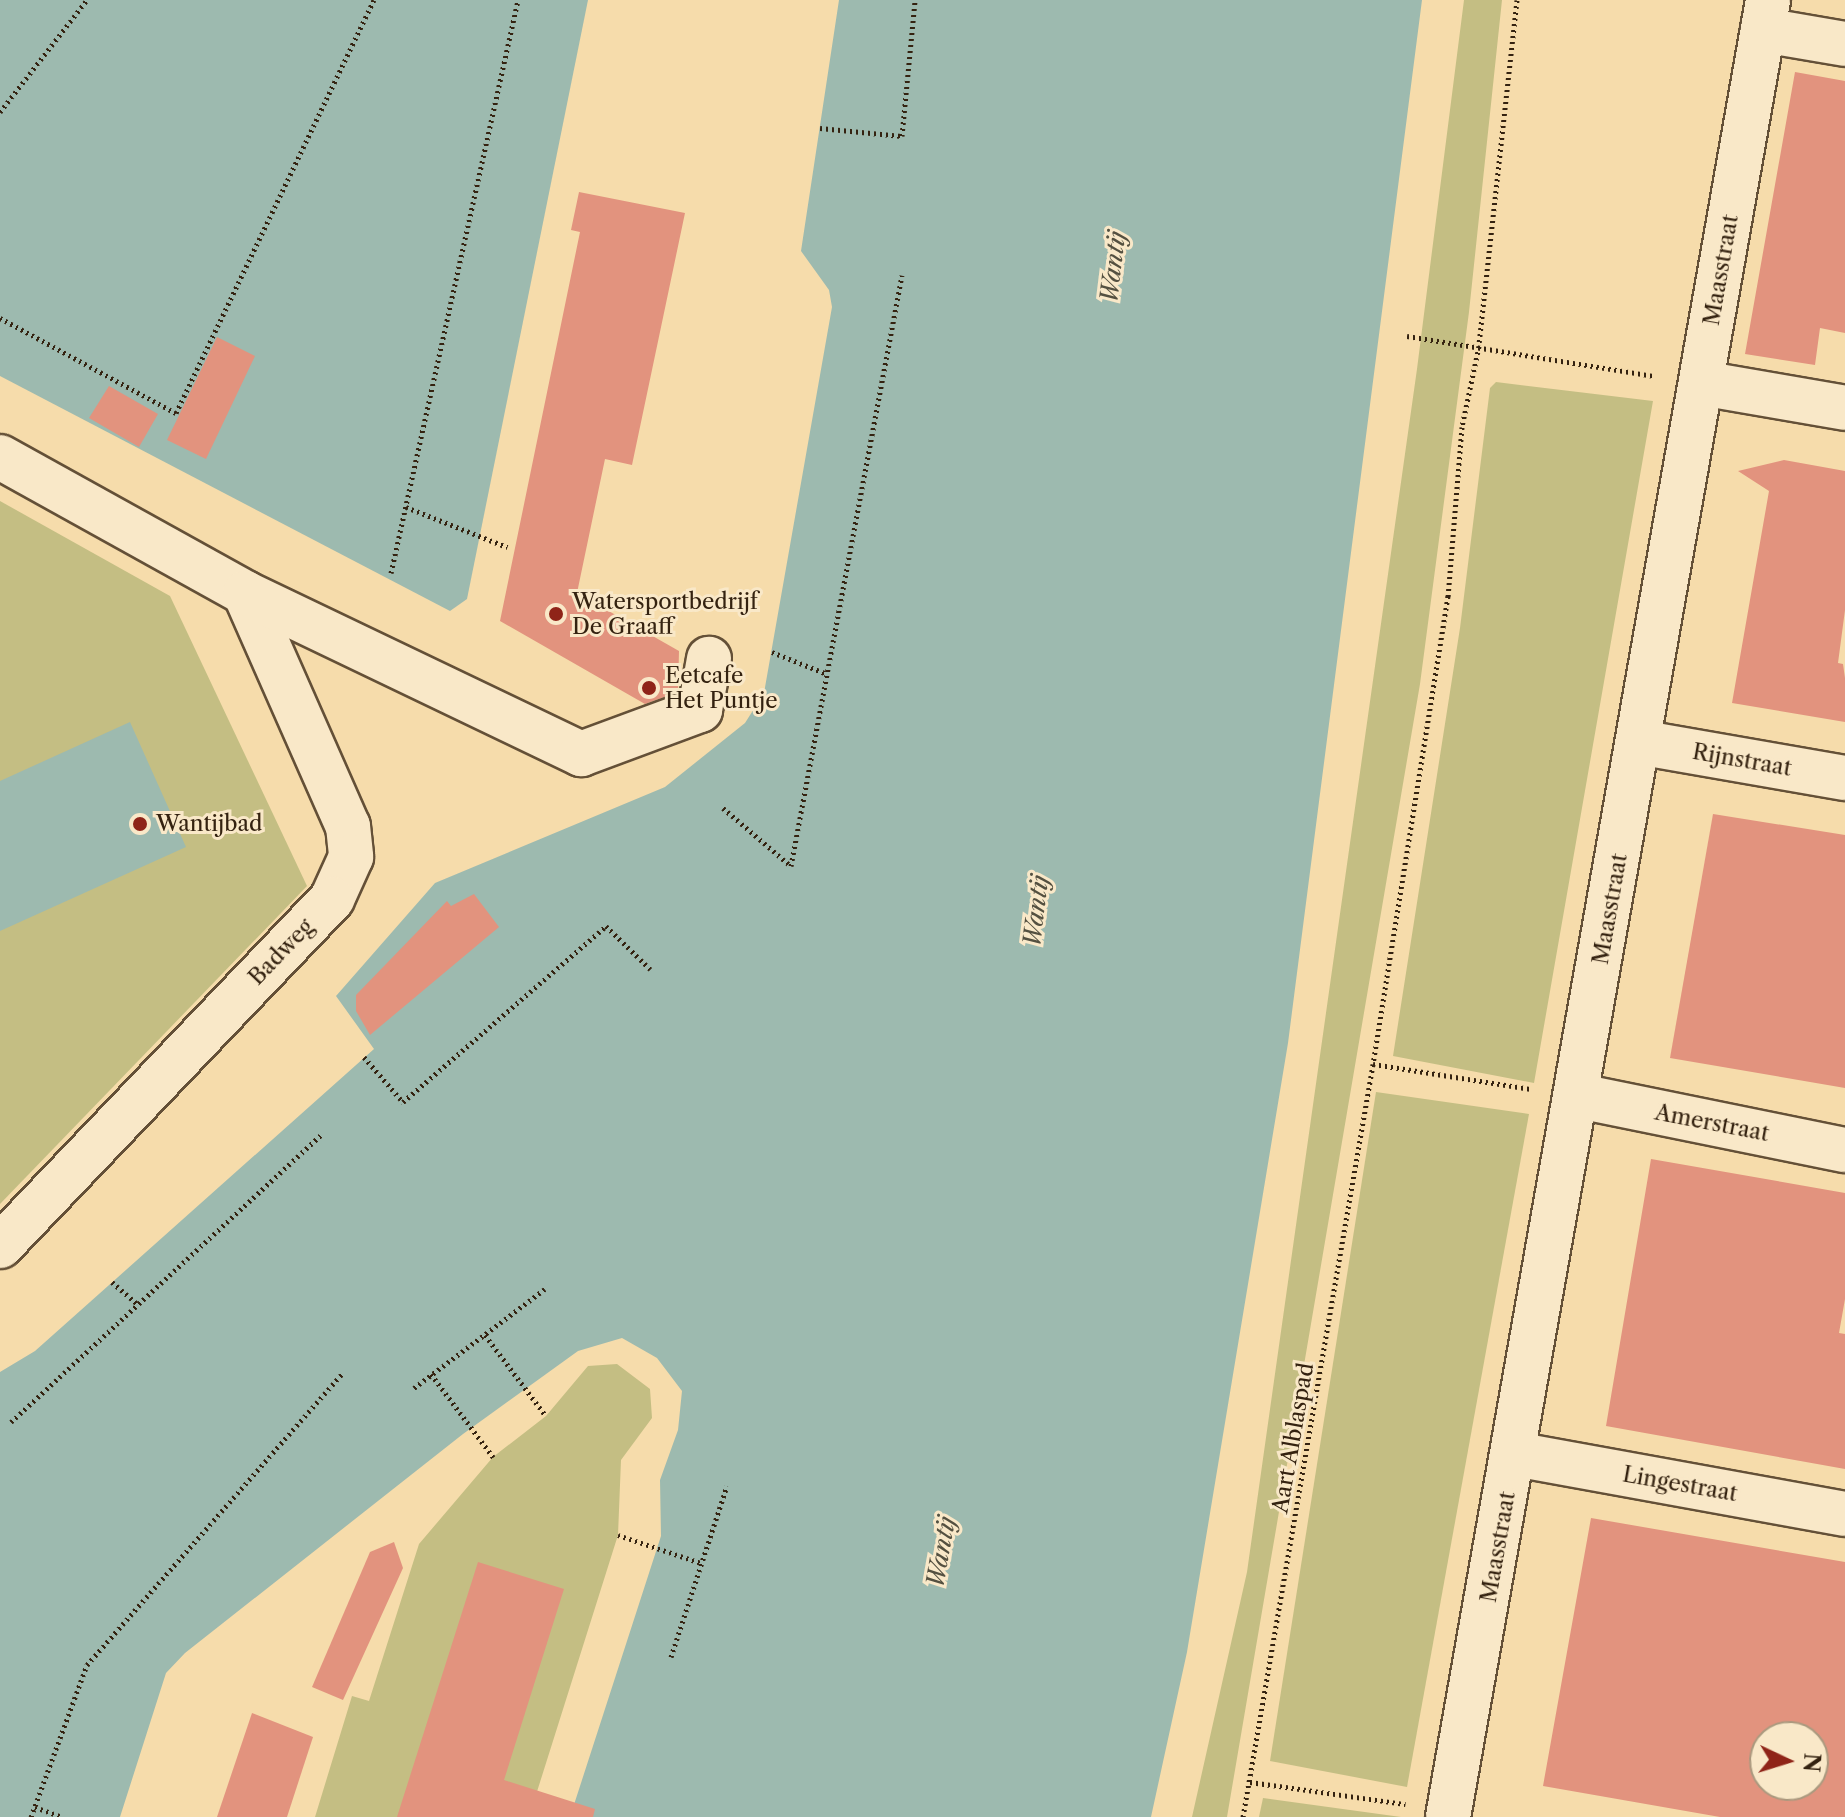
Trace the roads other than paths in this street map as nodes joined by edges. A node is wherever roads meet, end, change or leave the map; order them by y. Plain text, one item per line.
1 (1766, 15) edge
2 (1845, 44) edge
3 (1701, 383) junction
4 (1845, 408) edge
5 (0, 457) edge
6 (245, 593) junction
7 (709, 659) dead end
8 (1638, 742) junction
9 (1845, 778) edge
10 (1579, 1096) junction
11 (1845, 1150) edge
12 (0, 1246) edge
13 (1515, 1454) junction
14 (1845, 1514) edge
15 (1461, 1815) edge

1 - 2 street
1 - 3 street, Maasstraat
3 - 4 street
3 - 8 street, Maasstraat
5 - 6 street
6 - 7 street
6 - 12 street, Badweg
8 - 9 street, Rijnstraat
8 - 10 street, Maasstraat
10 - 11 street, Amerstraat
10 - 13 street, Maasstraat
13 - 14 street, Lingestraat
13 - 15 street, Maasstraat

